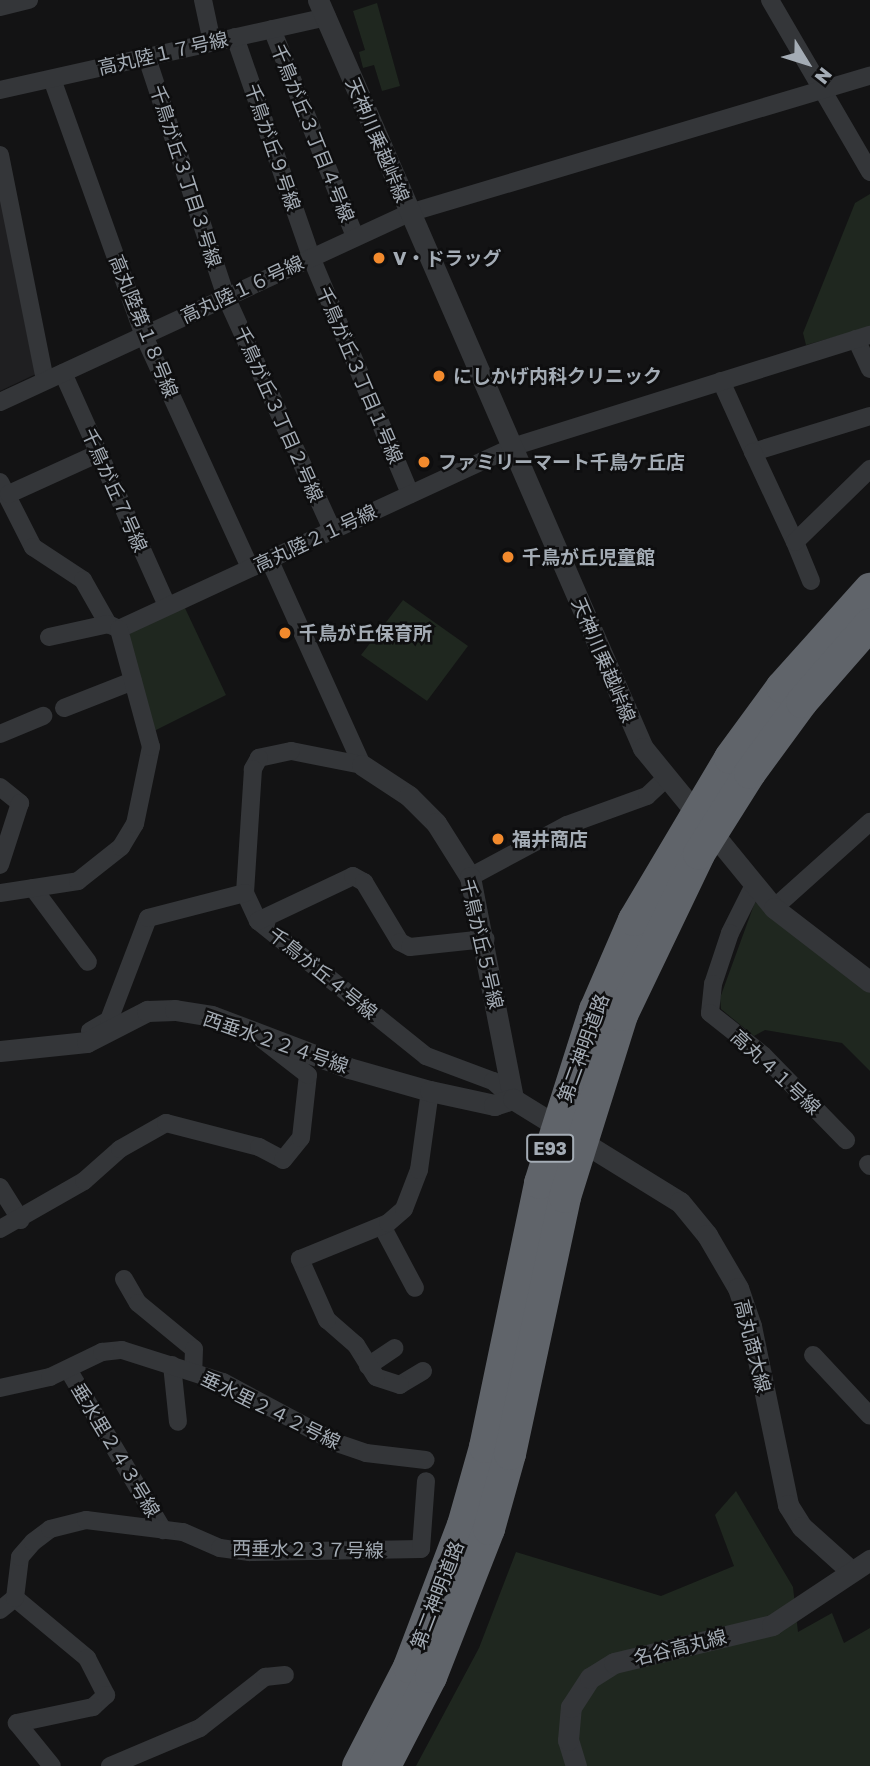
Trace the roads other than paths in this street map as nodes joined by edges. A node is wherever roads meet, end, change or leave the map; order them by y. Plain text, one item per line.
1 (29, 0) edge
2 (203, 0) edge
3 (770, 0) edge
4 (0, 7) edge
5 (322, 9) edge
6 (272, 29) junction
7 (234, 37) junction
8 (212, 42) junction
9 (146, 55) junction
10 (870, 76) edge
11 (52, 79) junction
12 (823, 89) junction
13 (0, 90) edge
14 (0, 155) edge
15 (870, 172) edge
16 (409, 213) junction
17 (355, 237) junction
18 (311, 257) junction
19 (226, 297) junction
20 (144, 336) junction
21 (863, 337) edge
22 (870, 369) edge
23 (63, 373) junction
24 (45, 381) junction
25 (721, 381) junction
26 (0, 402) edge
27 (870, 416) edge
28 (512, 447) junction
29 (753, 452) junction
30 (99, 453) junction
31 (870, 469) edge
32 (410, 494) junction
33 (7, 499) edge
34 (331, 530) junction
35 (794, 542) junction
36 (269, 559) junction
37 (250, 568) junction
38 (811, 581) dead end
39 (870, 589) edge
40 (167, 606) junction
41 (870, 624) edge
42 (113, 626) junction
43 (49, 637) dead end
44 (133, 681) junction
45 (64, 708) dead end
46 (43, 716) dead end
47 (0, 734) edge
48 (362, 765) junction
49 (665, 779) junction
50 (0, 787) edge
51 (870, 822) edge
52 (0, 865) edge
53 (470, 877) junction
54 (751, 884) junction
55 (33, 888) junction
56 (0, 893) edge
57 (245, 894) junction
58 (774, 908) junction
59 (258, 921) junction
60 (485, 939) junction
61 (88, 962) dead end
62 (870, 982) edge
63 (252, 1031) junction
64 (62, 1047) junction
65 (0, 1051) edge
66 (430, 1091) junction
67 (518, 1102) junction
68 (846, 1140) dead end
69 (0, 1187) edge
70 (21, 1220) junction
71 (382, 1226) junction
72 (0, 1229) edge
73 (124, 1279) dead end
74 (415, 1288) dead end
75 (395, 1348) dead end
76 (813, 1355) dead end
77 (172, 1365) junction
78 (368, 1366) junction
79 (69, 1371) junction
80 (423, 1371) dead end
81 (193, 1372) junction
82 (0, 1388) edge
83 (870, 1416) edge
84 (178, 1423) dead end
85 (426, 1460) dead end
86 (426, 1481) dead end
87 (163, 1530) junction
88 (870, 1560) edge
89 (851, 1571) junction
90 (15, 1598) junction
91 (0, 1610) edge
92 (285, 1675) dead end
93 (143, 1759) edge
94 (52, 1766) edge
95 (110, 1766) edge
96 (358, 1766) edge
97 (385, 1766) edge
98 (576, 1766) edge

1 - 4 street
2 - 8 street
3 - 12 street
5 - 6 street, 高丸陸１７号線
5 - 16 street, 天神川乗越峠線
6 - 7 street, 高丸陸１７号線
6 - 17 street, 千鳥が丘３丁目４号線
7 - 8 street, 高丸陸１７号線
7 - 18 street, 千鳥が丘９号線
8 - 9 street, 高丸陸１７号線
9 - 11 street, 高丸陸１７号線
9 - 19 street, 千鳥が丘３丁目３号線
10 - 12 street, 高丸陸１６号線
11 - 13 street, 高丸陸１７号線
11 - 20 street, 高丸陸第１８号線
12 - 15 street
12 - 16 street, 高丸陸１６号線
14 - 24 street
16 - 17 street, 高丸陸１６号線
16 - 28 street, 天神川乗越峠線
17 - 18 street, 高丸陸１６号線
18 - 19 street, 高丸陸１６号線
18 - 32 street, 千鳥が丘３丁目１号線
19 - 20 street, 高丸陸１６号線
19 - 34 street, 千鳥が丘３丁目２号線
20 - 23 street, 高丸陸１６号線
20 - 37 street, 高丸陸第１８号線
21 - 22 street
21 - 25 street, 高丸陸２１号線
23 - 24 street, 高丸陸１６号線
23 - 30 street, 千鳥が丘７号線
24 - 26 street, 高丸陸１６号線
25 - 28 street, 高丸陸２１号線
25 - 29 street
27 - 29 street
28 - 32 street, 高丸陸２１号線
28 - 49 street, 天神川乗越峠線
29 - 35 street
30 - 33 street
30 - 40 street, 千鳥が丘７号線
31 - 35 street
32 - 34 street, 高丸陸２１号線
33 - 42 street
34 - 36 street, 高丸陸２１号線
35 - 38 street
36 - 37 street, 高丸陸２１号線
36 - 48 street
37 - 40 street, 高丸陸２１号線
39 - 96 highway, 第二神明道路 / E93
40 - 42 street, 高丸陸２１号線
41 - 97 highway, 第二神明道路 / E93
42 - 43 street, 高丸陸２１号線
42 - 44 street
44 - 45 street
44 - 55 street
46 - 47 street
48 - 53 street, 千鳥が丘５号線
48 - 57 street, 千鳥が丘４号線
49 - 53 street
49 - 54 street, 天神川乗越峠線
50 - 52 street
51 - 58 street
53 - 60 street, 千鳥が丘５号線
54 - 58 street, 天神川乗越峠線
54 - 68 street, 高丸４１号線
55 - 56 street
55 - 61 street
57 - 59 street, 千鳥が丘４号線
57 - 64 street
58 - 62 street, 天神川乗越峠線
59 - 60 street
59 - 67 street, 千鳥が丘４号線
60 - 67 street, 千鳥が丘５号線
63 - 64 street, 西垂水２２４号線
63 - 66 street, 西垂水２２４号線
63 - 70 street
64 - 65 street, 西垂水２２４号線
66 - 67 street, 西垂水２２４号線
66 - 71 street
67 - 89 street, 高丸商大線
69 - 70 street
70 - 72 street
71 - 74 street
71 - 78 street
73 - 81 street
75 - 78 street
76 - 83 street
77 - 79 street, 垂水里２４２号線
77 - 81 street, 垂水里２４２号線
77 - 84 street
78 - 80 street
79 - 82 street, 垂水里２４２号線
79 - 87 street, 垂水里２４３号線
81 - 85 street, 垂水里２４２号線
86 - 87 street, 西垂水２３７号線
87 - 90 street, 西垂水２３７号線
88 - 89 street
89 - 98 street, 名谷高丸線
90 - 91 street
90 - 94 street
92 - 93 street
93 - 95 street

